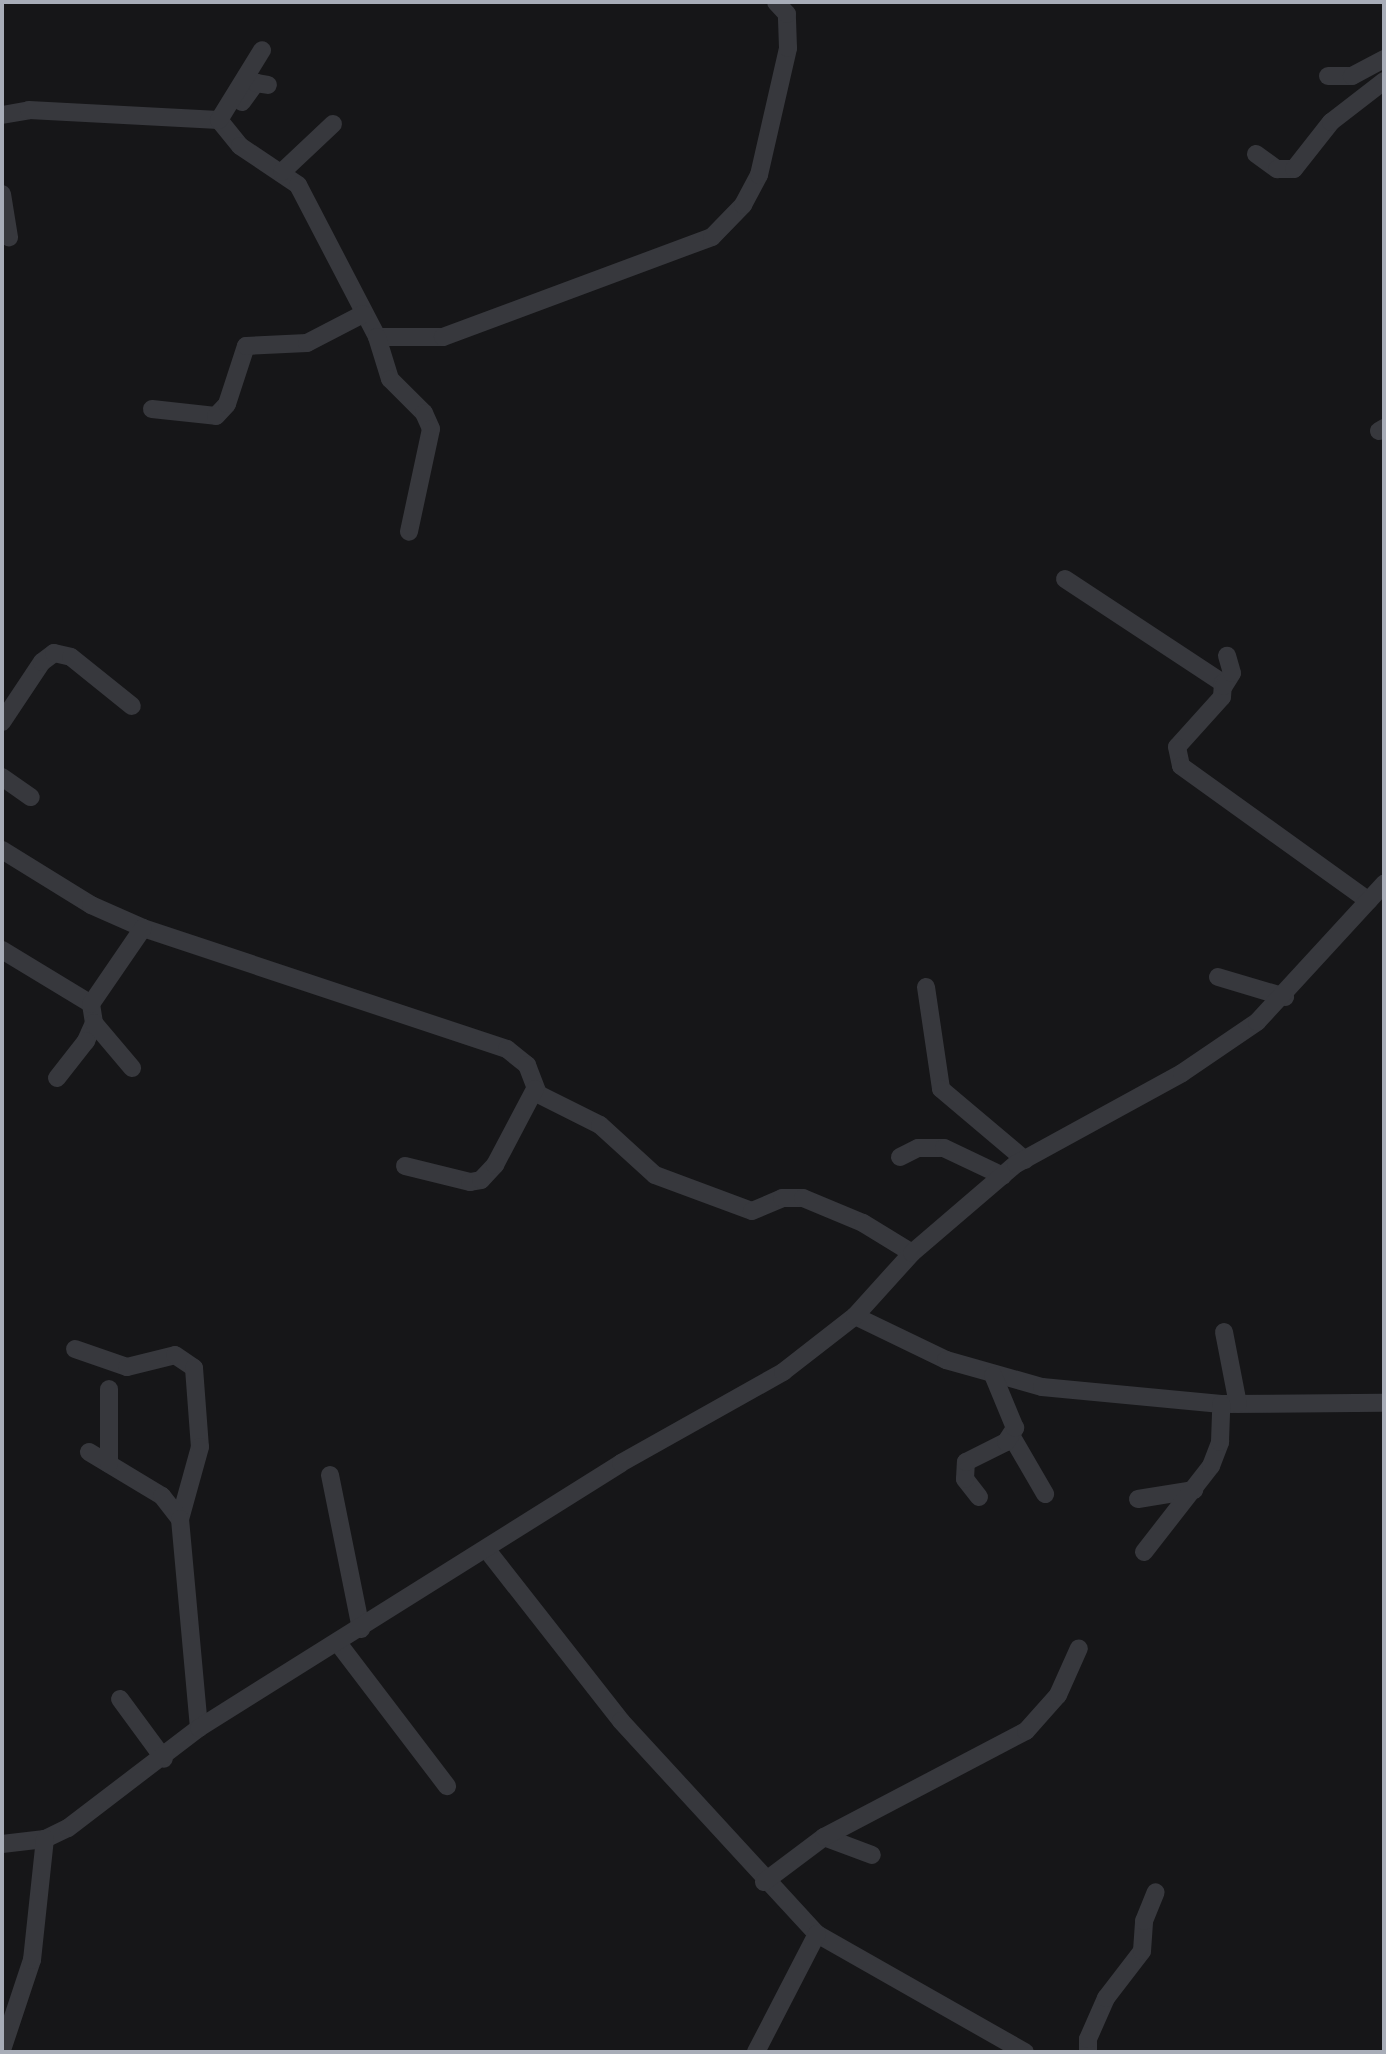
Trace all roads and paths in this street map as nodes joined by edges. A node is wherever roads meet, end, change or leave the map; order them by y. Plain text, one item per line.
1 (776, 2) edge
2 (262, 50) dead end
3 (1384, 59) edge
4 (1328, 76) dead end
5 (1384, 81) edge
6 (268, 86) dead end
7 (224, 113) junction
8 (2, 115) edge
9 (333, 124) dead end
10 (1256, 154) dead end
11 (282, 172) junction
12 (2, 194) edge
13 (9, 237) dead end
14 (363, 314) junction
15 (377, 337) junction
16 (152, 409) dead end
17 (409, 533) dead end
18 (1065, 579) dead end
19 (1227, 656) dead end
20 (1224, 686) junction
21 (132, 706) dead end
22 (2, 722) edge
23 (2, 777) edge
24 (31, 797) dead end
25 (2, 850) edge
26 (1384, 884) edge
27 (1370, 901) junction
28 (143, 928) junction
29 (2, 950) edge
30 (1218, 977) dead end
31 (926, 987) dead end
32 (1284, 997) junction
33 (91, 1004) junction
34 (94, 1023) junction
35 (132, 1068) dead end
36 (57, 1078) dead end
37 (535, 1089) junction
38 (900, 1157) dead end
39 (1025, 1160) junction
40 (405, 1166) dead end
41 (1003, 1176) junction
42 (912, 1253) junction
43 (855, 1316) junction
44 (1224, 1332) dead end
45 (75, 1349) dead end
46 (993, 1375) junction
47 (109, 1388) dead end
48 (1384, 1403) edge
49 (1230, 1404) junction
50 (1012, 1437) junction
51 (89, 1452) dead end
52 (109, 1464) junction
53 (330, 1475) dead end
54 (1194, 1490) junction
55 (1045, 1494) dead end
56 (979, 1497) dead end
57 (1138, 1499) dead end
58 (180, 1519) junction
59 (487, 1550) junction
60 (1144, 1552) dead end
61 (361, 1629) junction
62 (338, 1643) junction
63 (1079, 1648) dead end
64 (120, 1699) dead end
65 (198, 1728) junction
66 (164, 1759) junction
67 (447, 1786) dead end
68 (824, 1837) junction
69 (46, 1839) junction
70 (2, 1844) edge
71 (872, 1855) dead end
72 (764, 1882) junction
73 (1156, 1892) dead end
74 (817, 1934) junction
75 (3, 2047) edge
76 (756, 2052) edge
77 (1025, 2052) edge
78 (1088, 2052) edge

1 - 15 street
2 - 7 street
3 - 4 street
5 - 10 street
6 - 7 street
7 - 8 street
7 - 11 street
9 - 11 street
11 - 14 street
12 - 13 street
14 - 15 street
14 - 16 street
15 - 17 street
18 - 20 street
19 - 20 street
20 - 27 street
21 - 22 street
23 - 24 street
25 - 28 street
26 - 27 street
27 - 32 street
28 - 33 street
28 - 37 street
29 - 33 street
30 - 32 street
31 - 39 street
32 - 39 street
33 - 34 street
34 - 35 street
34 - 36 street
37 - 40 street
37 - 42 street
38 - 41 street
39 - 41 street
41 - 42 street
42 - 43 street
43 - 46 street
43 - 59 street
44 - 49 street
45 - 58 street
46 - 49 street
46 - 50 street
47 - 52 street
48 - 49 street
49 - 54 street
50 - 55 street
50 - 56 street
51 - 52 street
52 - 58 street
53 - 61 street
54 - 57 street
54 - 60 street
58 - 65 street
59 - 61 street
59 - 72 street
61 - 62 street
62 - 65 street
62 - 67 street
63 - 68 street
64 - 66 street
65 - 66 street
66 - 69 street
68 - 71 street
68 - 72 street
69 - 70 street
69 - 75 street
72 - 74 street
73 - 78 street
74 - 76 street
74 - 77 street

